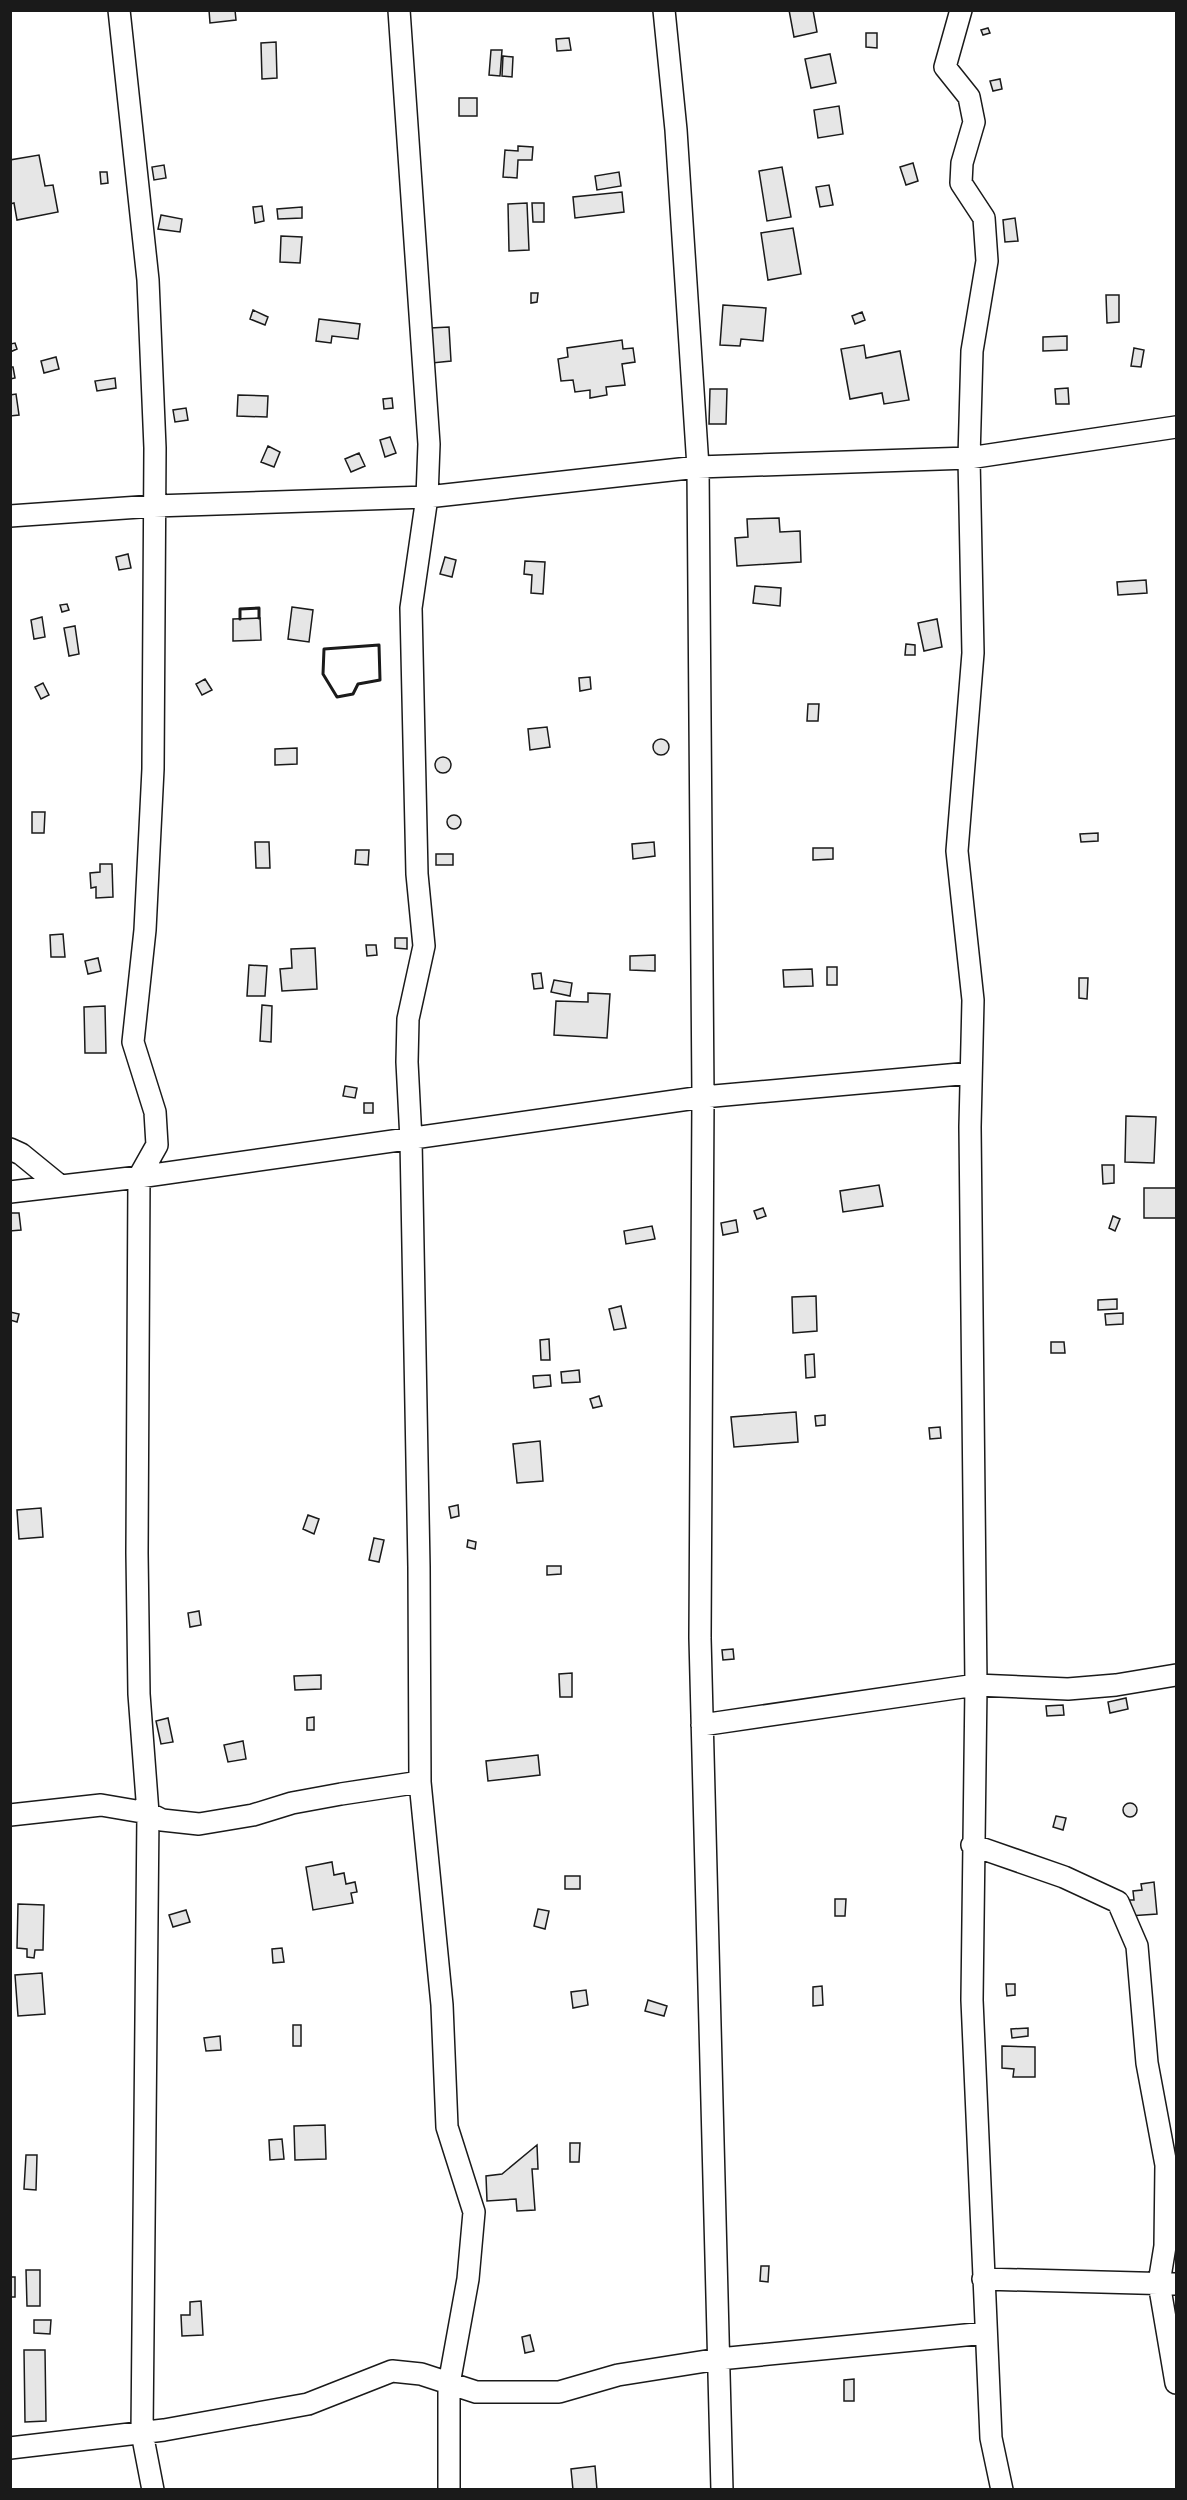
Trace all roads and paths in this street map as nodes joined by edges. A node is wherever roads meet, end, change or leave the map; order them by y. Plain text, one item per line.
1 (119, 10) edge
2 (399, 10) edge
3 (664, 10) edge
4 (961, 10) edge
5 (1176, 427) edge
6 (969, 458) junction
7 (698, 467) junction
8 (428, 497) junction
9 (154, 506) junction
10 (10, 516) edge
11 (971, 1073) junction
12 (703, 1097) junction
13 (411, 1140) junction
14 (10, 1149) edge
15 (139, 1178) junction
16 (59, 1185) junction
17 (10, 1191) edge
18 (1176, 1675) edge
19 (976, 1685) junction
20 (702, 1725) junction
21 (420, 1782) junction
22 (148, 1813) junction
23 (10, 1815) edge
24 (972, 1845) junction
25 (983, 2279) junction
26 (1168, 2284) edge
27 (986, 2334) junction
28 (719, 2359) junction
29 (1176, 2383) edge
30 (449, 2384) junction
31 (142, 2433) junction
32 (10, 2448) edge
33 (153, 2490) edge
34 (449, 2490) edge
35 (722, 2490) edge
36 (1002, 2490) edge

1 - 9 street
2 - 8 street
3 - 7 street
4 - 6 street
5 - 6 street
6 - 7 street
6 - 11 street
7 - 8 street
7 - 12 street
8 - 9 street
8 - 13 street
9 - 10 street
9 - 15 street
11 - 12 street
11 - 19 street
12 - 13 street
12 - 20 street
13 - 15 street
13 - 21 street
14 - 16 street
15 - 16 street
15 - 22 street
16 - 17 street
18 - 19 street
19 - 20 street
19 - 24 street
20 - 28 street
21 - 22 street
21 - 30 street
22 - 23 street
22 - 31 street
24 - 25 street
24 - 26 street
25 - 26 street
25 - 27 street
26 - 29 street
27 - 28 street
27 - 36 street
28 - 30 street
28 - 35 street
30 - 31 street
30 - 34 street
31 - 32 street
31 - 33 street

